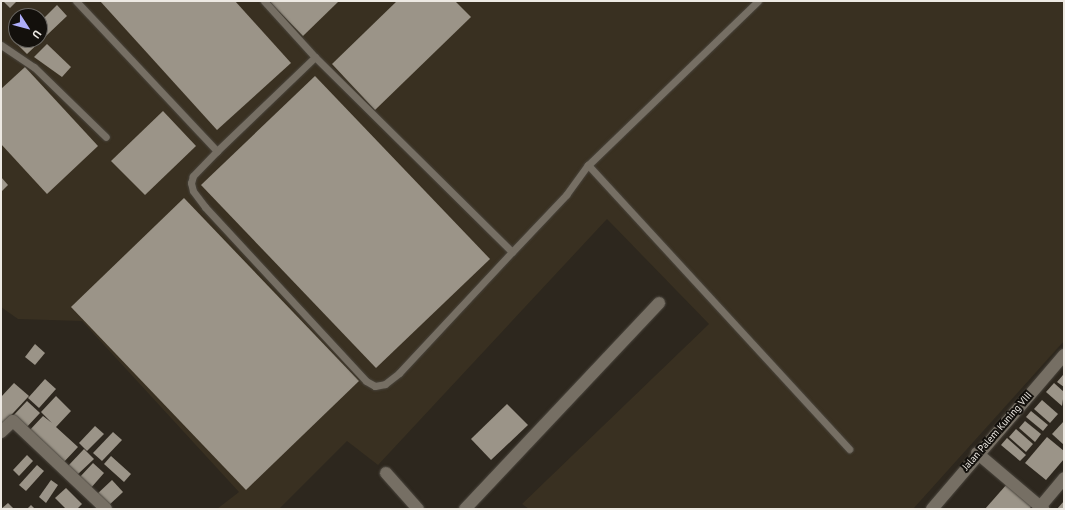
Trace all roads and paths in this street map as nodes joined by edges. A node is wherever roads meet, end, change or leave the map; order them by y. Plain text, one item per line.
1 (76, 1) edge
2 (264, 1) edge
3 (758, 1) edge
4 (1, 45) edge
5 (316, 57) junction
6 (106, 137) dead end
7 (217, 152) junction
8 (588, 165) junction
9 (512, 252) junction
10 (659, 303) dead end
11 (1064, 355) edge
12 (1, 432) edge
13 (849, 449) dead end
14 (978, 453) junction
15 (386, 473) dead end
16 (1064, 478) edge
17 (1042, 508) edge
18 (106, 509) edge
19 (418, 509) edge
20 (465, 509) edge
21 (932, 509) edge

1 - 7 lane
2 - 5 lane
3 - 8 lane
4 - 6 lane
5 - 7 lane
5 - 9 lane
7 - 9 lane
8 - 9 lane
8 - 13 lane
10 - 20 street
11 - 14 street, Jalan Palem Kuning VIII
12 - 18 street
14 - 17 street
14 - 21 street, Jalan Palem Kuning VIII
15 - 19 street
16 - 17 street

